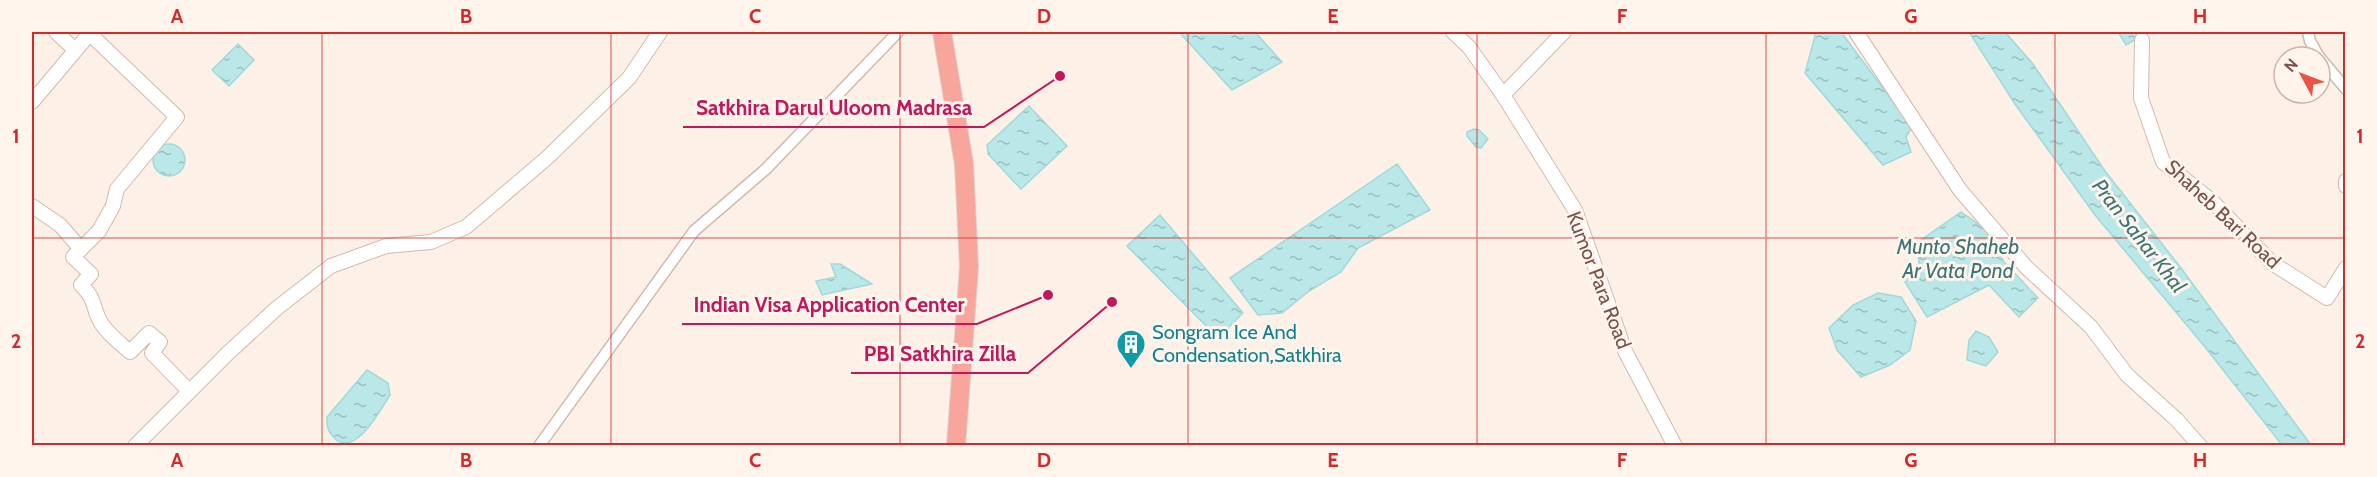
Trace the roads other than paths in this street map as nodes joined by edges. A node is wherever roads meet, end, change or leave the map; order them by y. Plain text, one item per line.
1 (56, 32) edge
2 (90, 32) edge
3 (660, 32) edge
4 (898, 32) edge
5 (942, 32) edge
6 (1453, 32) edge
7 (1564, 32) edge
8 (1856, 32) edge
9 (2142, 40) dead end
10 (75, 50) junction
11 (2332, 72) edge
12 (2346, 89) edge
13 (1503, 96) junction
14 (32, 102) edge
15 (2346, 181) edge
16 (2346, 186) edge
17 (32, 207) edge
18 (81, 249) junction
19 (2346, 268) edge
20 (189, 391) junction
21 (135, 446) edge
22 (539, 446) edge
23 (956, 446) edge
24 (1675, 446) edge
25 (2200, 446) edge

1 - 10 street
2 - 10 street
2 - 18 street
3 - 20 street
4 - 22 street
5 - 23 highway
6 - 13 street, Kumor Para Road
7 - 13 street
8 - 25 street
9 - 19 street, Shaheb Bari Road
10 - 14 street
11 - 12 street
13 - 24 street, Kumor Para Road
15 - 16 street
17 - 18 street
18 - 20 street
20 - 21 street

